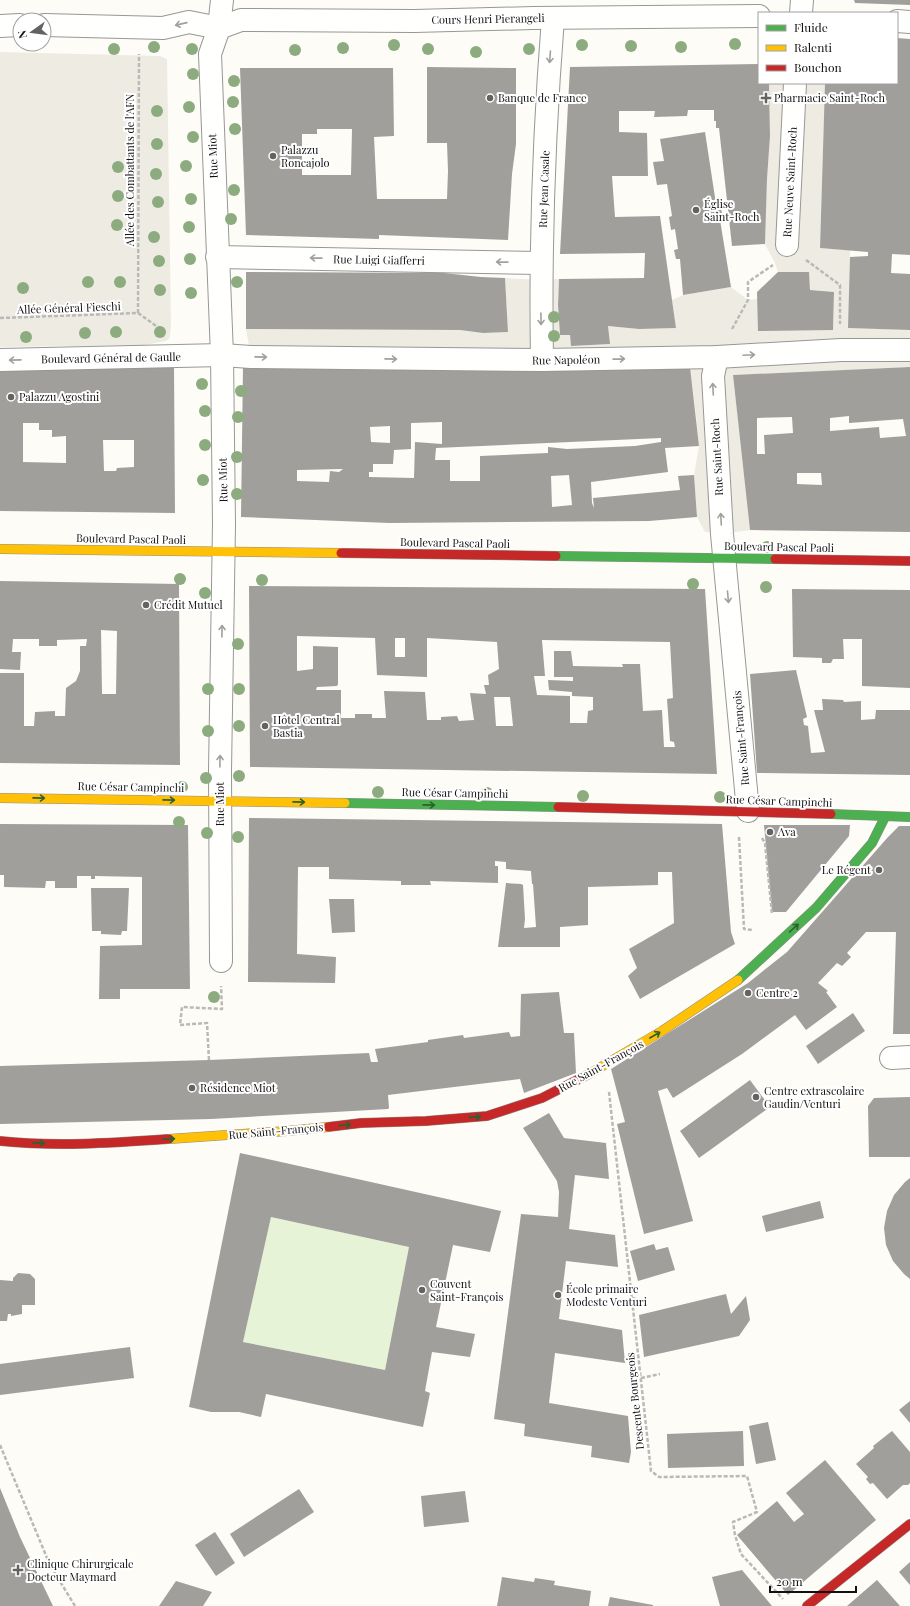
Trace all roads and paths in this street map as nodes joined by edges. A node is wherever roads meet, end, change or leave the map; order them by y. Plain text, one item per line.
1 (222, 0) edge
2 (802, 0) edge
3 (800, 12) edge
4 (758, 16) edge
5 (553, 18) junction
6 (898, 21) edge
7 (910, 22) edge
8 (12, 25) edge
9 (52, 25) edge
10 (0, 26) edge
11 (139, 28) junction
12 (219, 28) junction
13 (795, 84) edge
14 (787, 245) joint
15 (217, 257) junction
16 (541, 271) junction
17 (748, 282) dead end
18 (748, 300) dead end
19 (138, 313) joint
20 (0, 318) edge
21 (841, 350) junction
22 (910, 350) edge
23 (222, 355) junction
24 (717, 357) junction
25 (0, 360) edge
26 (542, 360) junction
27 (0, 549) edge
28 (222, 552) junction
29 (725, 558) junction
30 (910, 561) edge
31 (0, 798) edge
32 (220, 800) junction
33 (748, 811) junction
34 (885, 817) junction
35 (910, 817) edge
36 (772, 921) dead end
37 (765, 955) junction
38 (221, 961) joint
39 (209, 1060) dead end
40 (602, 1067) junction
41 (0, 1141) edge
42 (632, 1298) junction
43 (648, 1301) dead end
44 (660, 1374) dead end
45 (641, 1378) junction
46 (0, 1445) edge
47 (910, 1524) edge
48 (784, 1600) dead end
49 (75, 1606) edge
50 (807, 1606) edge

1 - 12 street, Rue Miot
2 - 3 street
4 - 5 street, Cours Henri Pierangeli
5 - 12 street, Cours Henri Pierangeli
5 -> 16 street, Rue Jean Casale
6 - 7 street
8 - 10 street
9 - 11 street
12 -> 11 street
11 - 19 path, Allée des Combattants de l'AFN
12 - 15 street, Rue Miot
13 - 14 street, Rue Neuve Saint-Roch
14 - 21 path, Rue Neuve Saint-Roch
16 -> 15 street, Rue Luigi Giafferri
15 - 23 street, Rue Miot
16 -> 26 street, Rue Jean Casale
17 - 18 path
19 - 20 path, Allée Général Fieschi
21 - 22 street, Rue Napoléon
24 -> 21 street, Rue Napoléon
23 -> 25 street, Boulevard Général de Gaulle
23 -> 26 street, Rue Napoléon
23 - 28 street, Rue Miot
26 -> 24 street, Rue Napoléon
29 -> 24 street, Rue Saint-Roch
27 - 28 street, Boulevard Pascal Paoli
28 - 29 street, Boulevard Pascal Paoli
32 -> 28 street, Rue Miot
29 - 30 street, Boulevard Pascal Paoli
29 -> 33 street, Rue Saint-François
31 -> 32 street, Rue César Campinchi
32 -> 33 street, Rue César Campinchi
32 - 38 street, Rue Miot
33 - 34 street, Rue César Campinchi
33 - 36 path
33 - 37 path
34 - 35 street, Rue César Campinchi
37 -> 34 street, Rue Saint-François
40 -> 37 street, Rue Saint-François
38 - 39 path
41 -> 40 street, Rue Saint-François
40 - 42 path, Descente Bourgeois
42 - 43 path
42 - 45 path, Descente Bourgeois
44 - 45 path
45 - 48 path, Descente Bourgeois
46 - 49 path
47 - 50 street

